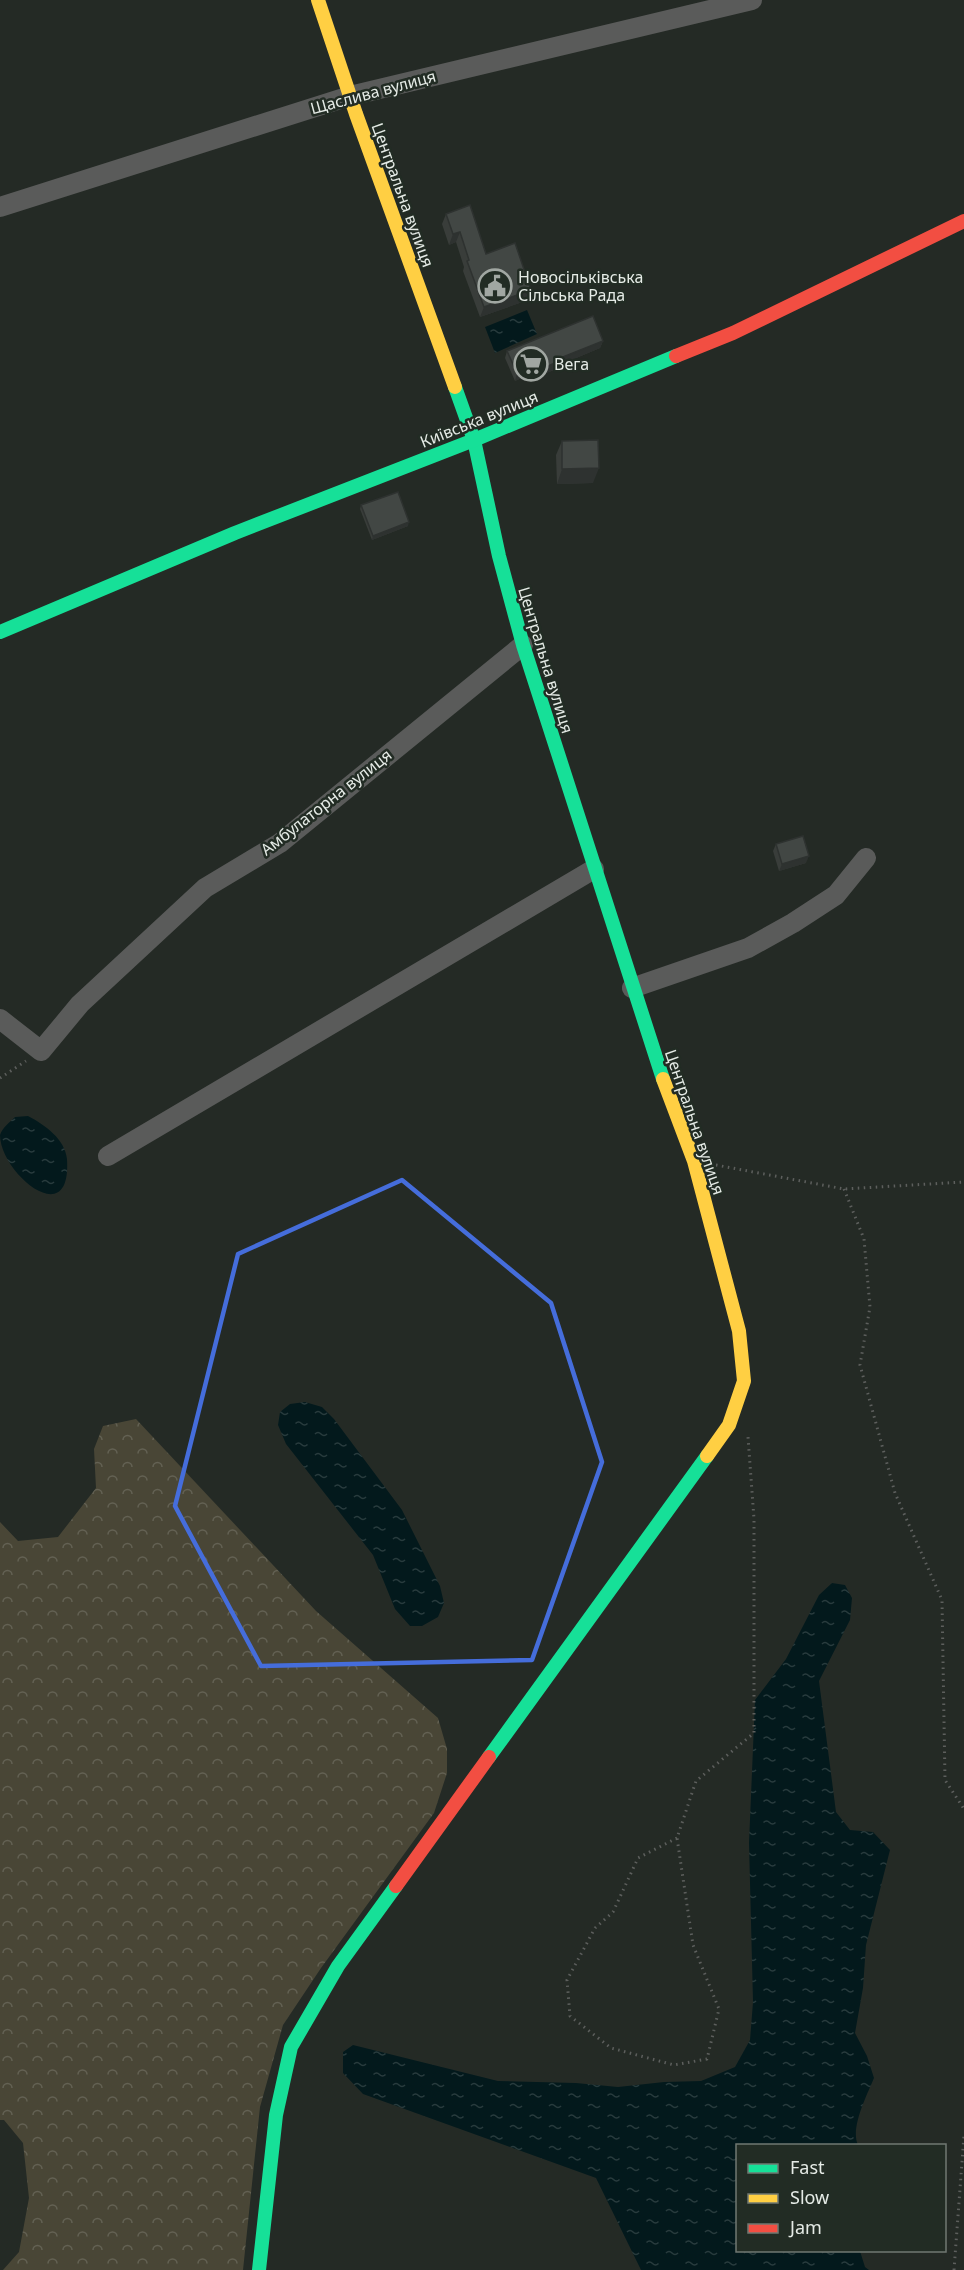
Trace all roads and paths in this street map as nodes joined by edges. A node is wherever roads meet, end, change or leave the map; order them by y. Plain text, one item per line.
1 (318, 0) edge
2 (752, 0) edge
3 (350, 96) junction
4 (0, 207) edge
5 (964, 221) edge
6 (474, 440) junction
7 (0, 632) edge
8 (523, 645) junction
9 (866, 858) dead end
10 (594, 868) junction
11 (632, 988) junction
12 (0, 1019) edge
13 (41, 1051) junction
14 (0, 1078) edge
15 (108, 1156) dead end
16 (694, 1161) junction
17 (964, 1182) edge
18 (844, 1189) junction
19 (748, 1427) dead end
20 (964, 1809) edge
21 (677, 1838) junction
22 (964, 2135) edge
23 (259, 2270) edge
24 (954, 2270) edge

1 - 3 street, Центральна вулиця
2 - 3 street, Щаслива вулиця
3 - 4 street, Щаслива вулиця
3 - 6 street, Центральна вулиця
5 - 6 street, Київська вулиця
6 - 7 street, Київська вулиця
6 - 8 street, Центральна вулиця
8 - 10 street, Центральна вулиця
8 - 13 street, Амбулаторна вулиця
9 - 11 street
10 - 11 street, Центральна вулиця
10 - 15 street
11 - 16 street, Центральна вулиця
12 - 13 street
13 - 14 path
16 - 18 path
16 - 23 street, Центральна вулиця
17 - 18 path
18 - 20 path
19 - 21 path
21 - 21 path
22 - 24 path

